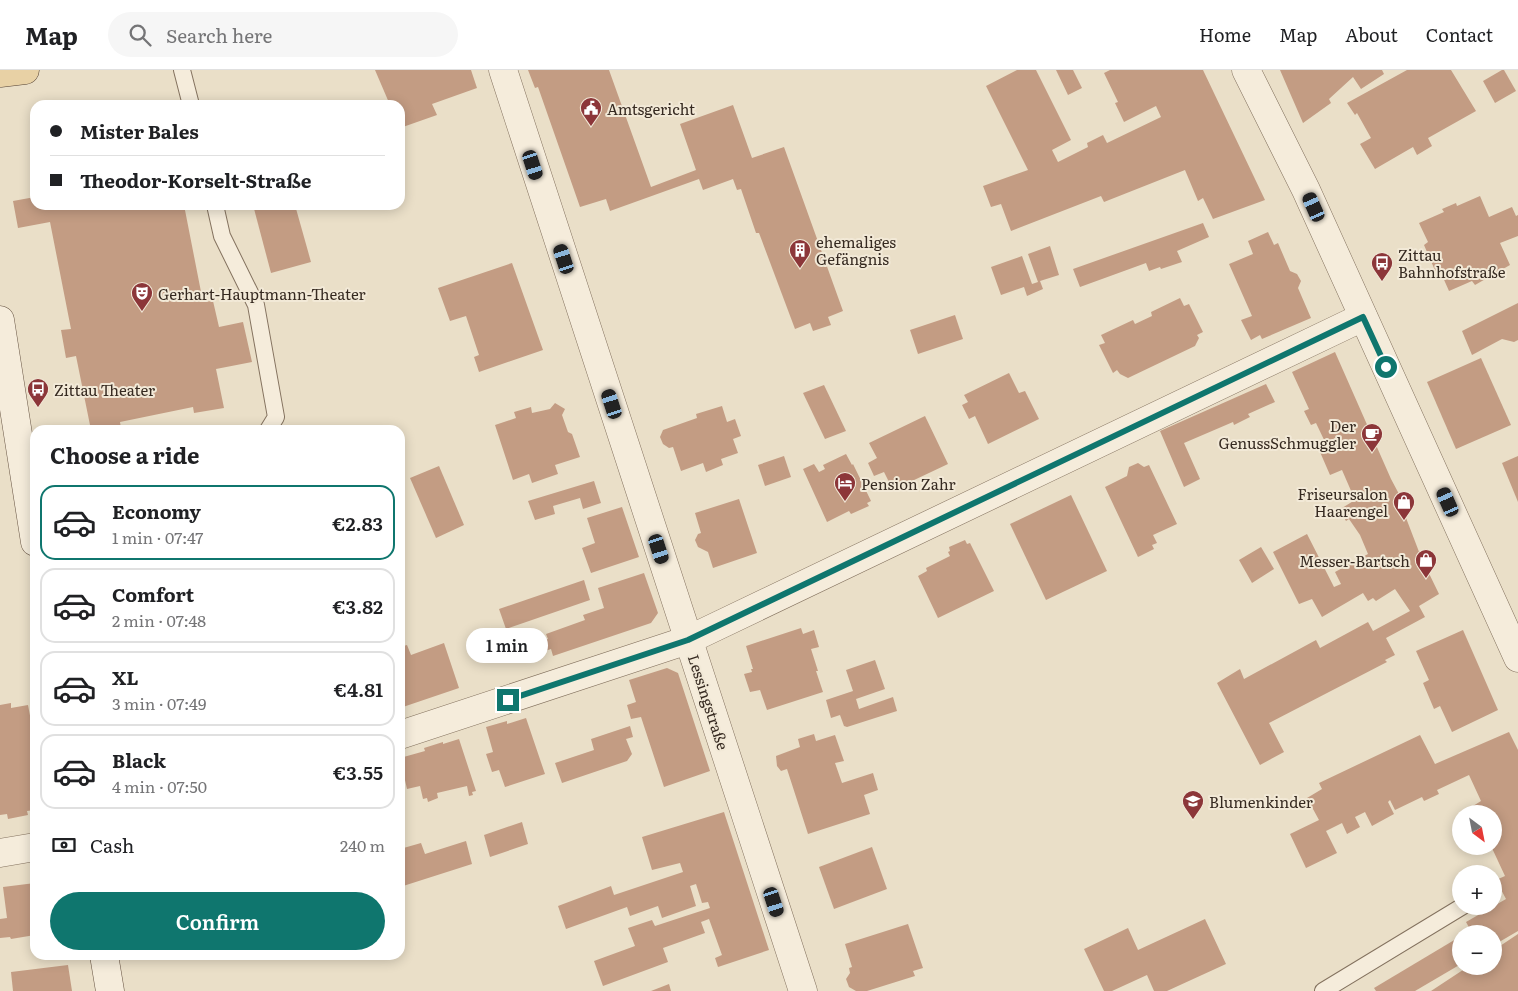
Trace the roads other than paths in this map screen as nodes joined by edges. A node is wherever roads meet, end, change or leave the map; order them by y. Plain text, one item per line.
1 (25, 70) edge
2 (182, 70) edge
3 (503, 70) edge
4 (1246, 70) edge
5 (0, 73) edge
6 (190, 100) edge
7 (216, 210) edge
8 (1363, 317) junction
9 (0, 320) edge
10 (271, 425) edge
11 (30, 487) edge
12 (688, 640) junction
13 (1518, 658) edge
14 (405, 733) edge
15 (30, 848) edge
16 (0, 853) edge
17 (1452, 913) edge
18 (105, 960) edge
19 (110, 991) edge
20 (803, 991) edge
21 (1324, 991) edge

1 - 5 main road
2 - 6 lane
3 - 12 street, Lessingstraße
4 - 8 street
7 - 10 lane
8 - 12 street
8 - 13 street
9 - 11 street
12 - 14 street
12 - 20 street, Lessingstraße
15 - 16 street
17 - 21 lane
18 - 19 street

